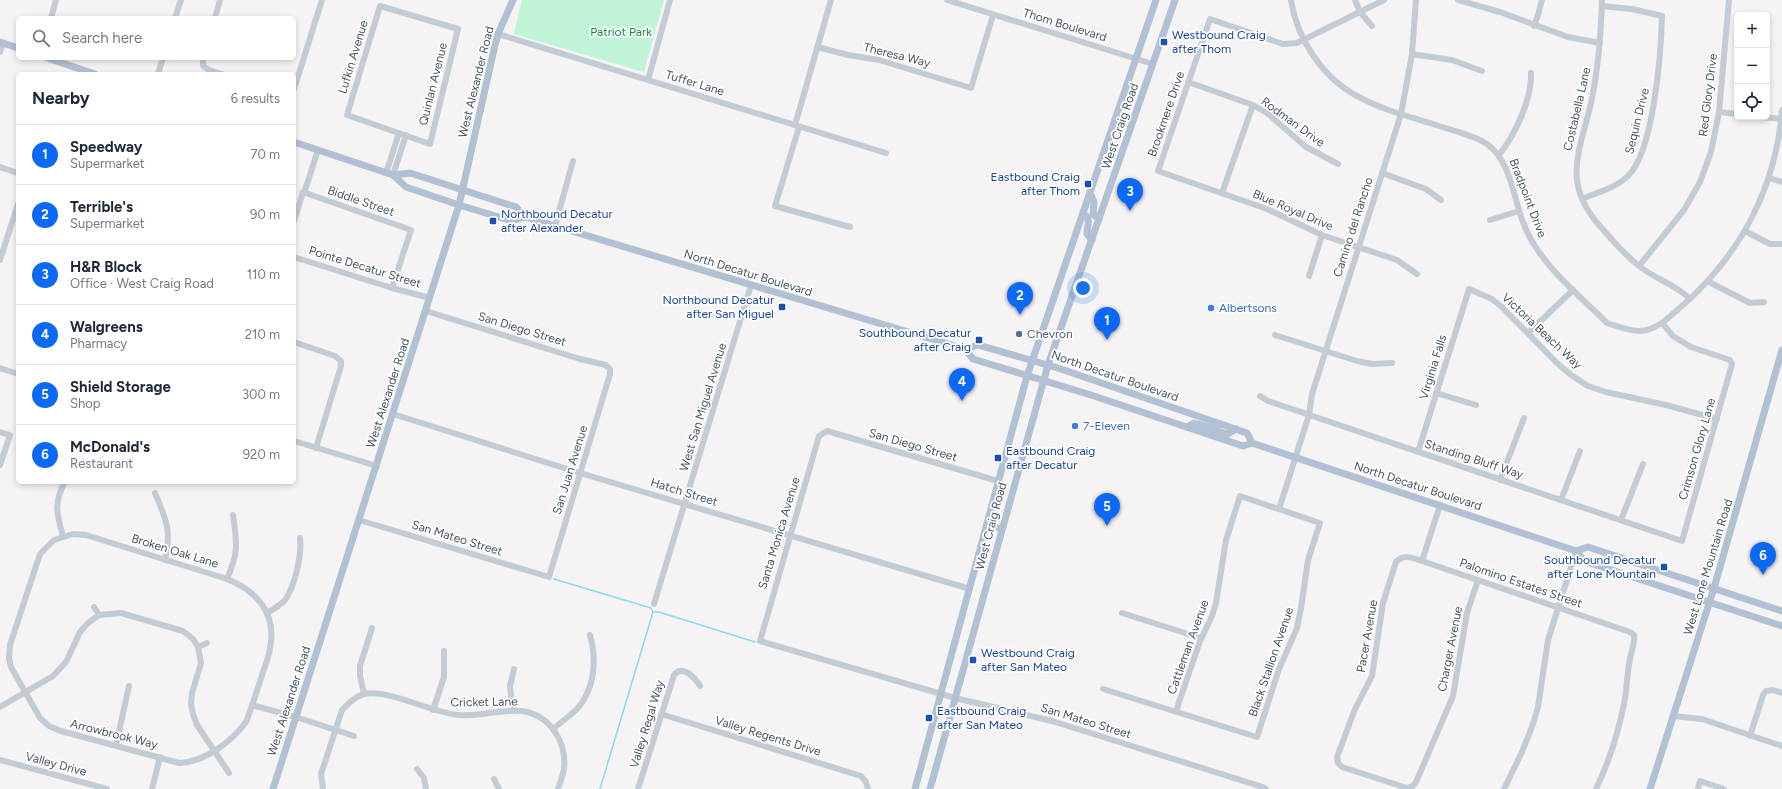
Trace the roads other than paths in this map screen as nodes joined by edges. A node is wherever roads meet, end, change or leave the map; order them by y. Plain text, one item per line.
1 (56, 0) edge
2 (181, 0) edge
3 (220, 0) edge
4 (322, 0) edge
5 (513, 0) edge
6 (670, 0) edge
7 (831, 0) edge
8 (947, 0) edge
9 (1156, 0) edge
10 (1175, 0) edge
11 (1291, 0) edge
12 (1355, 0) edge
13 (1384, 0) edge
14 (1416, 0) edge
15 (1458, 0) edge
16 (1542, 0) edge
17 (1729, 0) edge
18 (1478, 3) edge
19 (1602, 3) edge
20 (380, 6) joint
21 (1360, 12) junction
22 (993, 15) junction
23 (51, 16) edge
24 (176, 16) edge
25 (216, 16) edge
26 (1372, 26) dead end
27 (1534, 26) junction
28 (498, 34) junction
29 (1304, 41) junction
30 (1, 42) edge
31 (1600, 43) junction
32 (16, 47) edge
33 (817, 47) junction
34 (0, 52) edge
35 (1412, 54) junction
36 (1136, 58) junction
37 (53, 60) edge
38 (162, 60) edge
39 (203, 60) edge
40 (1153, 64) junction
41 (1482, 71) dead end
42 (89, 72) edge
43 (159, 72) edge
44 (218, 72) edge
45 (1531, 73) dead end
46 (648, 80) junction
47 (1188, 82) junction
48 (296, 83) edge
49 (1253, 105) junction
50 (1782, 110) edge
51 (1719, 112) junction
52 (1401, 114) junction
53 (1734, 114) edge
54 (1770, 118) edge
55 (1782, 119) edge
56 (797, 126) junction
57 (399, 133) junction
58 (406, 135) junction
59 (296, 143) edge
60 (318, 150) junction
61 (886, 153) dead end
62 (1499, 155) junction
63 (573, 161) dead end
64 (1338, 164) dead end
65 (0, 167) edge
66 (1158, 171) joint
67 (16, 172) edge
68 (1382, 173) junction
69 (389, 174) junction
70 (1768, 178) junction
71 (1782, 182) edge
72 (462, 191) junction
73 (304, 192) junction
74 (1090, 193) junction
75 (1222, 193) junction
76 (1582, 199) junction
77 (1440, 200) dead end
78 (459, 205) junction
79 (16, 210) edge
80 (1519, 211) junction
81 (1083, 212) junction
82 (296, 215) edge
83 (524, 217) junction
84 (1099, 220) junction
85 (1490, 220) dead end
86 (555, 226) junction
87 (850, 227) dead end
88 (1745, 231) junction
89 (1322, 235) junction
90 (1092, 240) junction
91 (1782, 244) edge
92 (1358, 247) junction
93 (296, 258) edge
94 (0, 260) edge
95 (1640, 266) junction
96 (1417, 274) dead end
97 (1309, 276) dead end
98 (1709, 282) junction
99 (751, 285) junction
100 (392, 288) junction
101 (1469, 289) joint
102 (1573, 290) junction
103 (430, 298) junction
104 (1690, 299) junction
105 (1764, 302) dead end
106 (426, 311) junction
107 (1662, 323) junction
108 (1528, 333) junction
109 (1275, 335) dead end
110 (296, 343) edge
111 (965, 349) junction
112 (1782, 350) edge
113 (1325, 351) junction
114 (1032, 360) junction
115 (1392, 363) dead end
116 (1048, 365) junction
117 (0, 368) edge
118 (610, 369) joint
119 (16, 373) edge
120 (1027, 376) junction
121 (1043, 380) junction
122 (1436, 393) junction
123 (1260, 396) dead end
124 (1476, 405) dead end
125 (393, 414) junction
126 (1310, 415) junction
127 (1524, 418) dead end
128 (1716, 419) junction
129 (1220, 424) junction
130 (1187, 427) junction
131 (1236, 429) junction
132 (0, 432) edge
133 (823, 432) joint
134 (1204, 433) junction
135 (296, 442) edge
136 (1252, 443) junction
137 (316, 448) junction
138 (1580, 451) dead end
139 (1418, 452) junction
140 (1295, 457) junction
141 (1643, 464) dead end
142 (0, 465) edge
143 (377, 466) junction
144 (580, 472) junction
145 (1500, 480) junction
146 (998, 481) junction
147 (64, 484) edge
148 (155, 493) dead end
149 (1561, 500) junction
150 (685, 504) junction
151 (1440, 505) junction
152 (1279, 509) junction
153 (233, 515) dead end
154 (359, 520) junction
155 (1621, 520) junction
156 (987, 524) junction
157 (1002, 529) junction
158 (790, 535) junction
159 (63, 536) junction
160 (300, 538) dead end
161 (1682, 540) joint
162 (1576, 551) junction
163 (1400, 557) joint
164 (165, 560) junction
165 (1422, 561) junction
166 (549, 577) joint
167 (227, 579) junction
168 (1478, 580) junction
169 (1714, 588) junction
170 (970, 589) junction
171 (1710, 603) junction
172 (654, 604) dead end
173 (94, 607) dead end
174 (1558, 607) junction
175 (1782, 611) edge
176 (267, 613) junction
177 (1122, 613) dead end
178 (99, 616) junction
179 (1782, 626) edge
180 (372, 628) dead end
181 (590, 635) dead end
182 (1201, 638) junction
183 (760, 641) joint
184 (207, 643) dead end
185 (198, 647) junction
186 (444, 651) dead end
187 (514, 669) dead end
188 (129, 686) dead end
189 (700, 686) dead end
190 (1102, 688) dead end
191 (25, 693) junction
192 (364, 694) junction
193 (941, 694) junction
194 (1782, 694) edge
195 (955, 698) junction
196 (252, 705) junction
197 (0, 707) edge
198 (433, 710) junction
199 (513, 711) junction
200 (1176, 711) junction
201 (661, 714) junction
202 (1673, 716) junction
203 (296, 717) junction
204 (553, 729) junction
205 (336, 730) junction
206 (354, 736) dead end
207 (1750, 736) junction
208 (116, 746) junction
209 (1782, 746) edge
210 (213, 750) junction
211 (160, 757) junction
212 (0, 760) edge
213 (416, 769) dead end
214 (229, 773) dead end
215 (494, 780) dead end
216 (1412, 786) joint
217 (93, 787) edge
218 (107, 789) edge
219 (152, 789) edge
220 (273, 789) edge
221 (323, 789) edge
222 (426, 789) edge
223 (499, 789) edge
224 (558, 789) edge
225 (638, 789) edge
226 (868, 789) edge
227 (915, 789) edge
228 (930, 789) edge
229 (1266, 789) edge
230 (1504, 789) edge
231 (1596, 789) edge
232 (1650, 789) edge
233 (1698, 789) edge
234 (1724, 789) edge

1 - 23 street
2 - 24 street
3 - 25 street
4 - 48 street
5 - 28 main road, West Alexander Road
6 - 46 street
7 - 33 street
8 - 22 street, Thom Boulevard
9 - 36 main road, West Craig Road
10 - 40 main road, West Craig Road
11 - 29 street, Bradpoint Drive
12 - 21 street
13 - 21 street
14 - 35 street, Camino del Rancho
15 - 18 street
16 - 27 street
17 - 51 street, Red Glory Drive
18 - 27 street
19 - 31 street, Costabella Lane
19 - 76 street, Sequin Drive
20 - 57 street, Lufkin Avenue
20 - 58 street, Quinlan Avenue
21 - 26 street
21 - 29 street
22 - 33 street, Theresa Way
22 - 36 street, Thom Boulevard
27 - 31 street
28 - 46 street, Tuffer Lane
28 - 72 main road, West Alexander Road
29 - 47 street, Brookmere Drive
29 - 52 street, Bradpoint Drive
30 - 32 main road
30 - 34 street
31 - 76 street, Costabella Lane
33 - 56 street
35 - 41 street
35 - 52 street, Camino del Rancho
36 - 40 street, Thom Boulevard
36 - 74 main road, West Craig Road
37 - 42 main road
38 - 43 street
39 - 44 street
40 - 84 main road, West Craig Road
45 - 62 street
46 - 56 street, Tuffer Lane
47 - 49 street, Rodman Drive
47 - 66 street, Brookmere Drive
49 - 64 street, Rodman Drive
49 - 75 street
50 - 55 street
51 - 53 street
51 - 95 street, Red Glory Drive
52 - 62 street, Bradpoint Drive
52 - 68 street, Camino del Rancho
54 - 55 street
55 - 70 street
56 - 61 street, Tuffer Lane
56 - 87 street
57 - 58 street
57 - 69 street
58 - 69 street
59 - 60 main road, North Decatur Boulevard
60 - 69 main road, North Decatur Boulevard
60 - 73 street
62 - 80 street, Bradpoint Drive
63 - 86 street
65 - 67 street
66 - 75 street, Blue Royal Drive
68 - 77 street
68 - 92 street, Camino del Rancho
69 - 72 main road, North Decatur Boulevard
69 - 78 main road, North Decatur Boulevard
70 - 71 street
70 - 88 street
72 - 78 main road, West Alexander Road
72 - 83 main road, North Decatur Boulevard
73 - 82 street
73 - 100 street, Biddle Street
74 - 81 main road, West Craig Road
74 - 84 main road
75 - 89 street, Blue Royal Drive
76 - 95 street, Costabella Lane
78 - 83 main road, North Decatur Boulevard
78 - 103 main road, West Alexander Road
79 - 94 street
80 - 85 street
80 - 102 street, Bradpoint Drive
81 - 90 main road
81 - 114 main road, West Craig Road
83 - 86 main road, North Decatur Boulevard
84 - 90 main road, West Craig Road
86 - 99 main road, North Decatur Boulevard
88 - 91 street
88 - 98 street
89 - 92 street, Blue Royal Drive
89 - 97 street
90 - 116 main road, West Craig Road
92 - 96 street, Blue Royal Drive
92 - 113 street, Camino del Rancho
93 - 100 street, Pointe Decatur Street
95 - 104 street, Costabella Lane
98 - 104 street
98 - 105 street
99 - 111 main road, North Decatur Boulevard
99 - 150 street, West San Miguel Avenue
100 - 103 street, Pointe Decatur Street
101 - 108 street, Victoria Beach Way
101 - 122 street, Virginia Falls
102 - 107 street, Bradpoint Drive
102 - 108 street
103 - 106 main road, West Alexander Road
104 - 107 street
106 - 118 street, San Diego Street
106 - 125 main road, West Alexander Road
107 - 128 street, Crimson Glory Lane
108 - 128 street, Victoria Beach Way
109 - 113 street
110 - 137 street
111 - 114 main road, North Decatur Boulevard
111 - 120 main road, North Decatur Boulevard
112 - 169 main road, West Lone Mountain Road
113 - 115 street
113 - 126 street, Camino del Rancho
114 - 116 main road, North Decatur Boulevard
114 - 120 main road, West Craig Road
116 - 121 main road, West Craig Road
116 - 129 main road, North Decatur Boulevard
117 - 119 street
118 - 144 street, San Juan Avenue
120 - 121 main road, North Decatur Boulevard
120 - 146 main road, West Craig Road
121 - 130 main road, North Decatur Boulevard
121 - 157 main road, West Craig Road
122 - 124 street
122 - 139 street, Virginia Falls
123 - 126 street, Standing Bluff Way
125 - 143 main road, West Alexander Road
125 - 144 street, Hatch Street
126 - 139 street, Standing Bluff Way
126 - 140 street, Camino del Rancho
127 - 145 street
128 - 161 street, Crimson Glory Lane
129 - 130 main road
129 - 131 main road, North Decatur Boulevard
130 - 134 main road, North Decatur Boulevard
131 - 134 main road
131 - 136 main road, North Decatur Boulevard
132 - 142 street
133 - 146 street, San Diego Street
133 - 158 street, Santa Monica Avenue
134 - 136 main road, North Decatur Boulevard
135 - 137 street
136 - 140 main road, North Decatur Boulevard
137 - 143 street
138 - 149 street
139 - 145 street, Standing Bluff Way
140 - 151 main road, North Decatur Boulevard
140 - 152 street, Camino del Rancho
141 - 155 street
143 - 154 main road, West Alexander Road
144 - 150 street, Hatch Street
144 - 166 street, San Juan Avenue
145 - 149 street, Standing Bluff Way
146 - 156 main road, West Craig Road
147 - 159 street
148 - 164 street
149 - 155 street, Standing Bluff Way
150 - 158 street, Hatch Street
150 - 172 street, West San Miguel Avenue
151 - 162 main road, North Decatur Boulevard
151 - 165 street
152 - 182 street, Cattleman Avenue
152 - 200 street, Black Stallion Avenue
153 - 167 street
154 - 166 street, San Mateo Street
154 - 203 main road, West Alexander Road
155 - 161 street, Standing Bluff Way
156 - 157 main road
156 - 170 main road, West Craig Road
157 - 195 main road, West Craig Road
158 - 170 street, Hatch Street
158 - 183 street, Santa Monica Avenue
159 - 164 street, Broken Oak Lane
159 - 191 street, Arrowbrook Way
160 - 176 street
162 - 169 main road, North Decatur Boulevard
162 - 171 main road, North Decatur Boulevard
162 - 174 street
163 - 165 street, Palomino Estates Street
163 - 216 street, Pacer Avenue
164 - 167 street, Broken Oak Lane
165 - 168 street, Palomino Estates Street
167 - 176 street, Broken Oak Lane
168 - 174 street, Palomino Estates Street
168 - 216 street, Charger Avenue
169 - 171 main road, West Lone Mountain Road
169 - 175 main road, North Decatur Boulevard
170 - 193 main road, West Craig Road
171 - 179 main road, North Decatur Boulevard
171 - 202 main road, West Lone Mountain Road
173 - 178 street
174 - 230 street
174 - 231 street, Palomino Estates Street
176 - 196 street, Arrowbrook Way
177 - 182 street
178 - 185 street
178 - 191 street
180 - 192 street
181 - 204 street
182 - 200 street, Cattleman Avenue
183 - 193 street, San Mateo Street
184 - 185 street
185 - 210 street
186 - 198 street
187 - 199 street
188 - 208 street
189 - 201 street, Valley Regal Way
190 - 200 street
191 - 197 street
191 - 208 street, Arrowbrook Way
192 - 198 street, Cricket Lane
192 - 205 street
193 - 195 street, San Mateo Street
193 - 227 main road, West Craig Road
194 - 207 street
195 - 228 main road, West Craig Road
195 - 229 street, San Mateo Street
196 - 203 street
196 - 210 street, Arrowbrook Way
198 - 199 street, Cricket Lane
199 - 204 street, Cricket Lane
201 - 225 street, Valley Regal Way
201 - 226 street, Valley Regents Drive
202 - 207 street
202 - 232 main road, West Lone Mountain Road
203 - 205 street
203 - 220 main road, West Alexander Road
204 - 224 street
205 - 206 street
205 - 221 street
207 - 209 street
208 - 211 street, Arrowbrook Way
210 - 211 street, Arrowbrook Way
210 - 214 street
211 - 219 street
212 - 217 street, Valley Drive
213 - 222 street
215 - 223 street
217 - 218 street, Valley Drive
233 - 234 street

